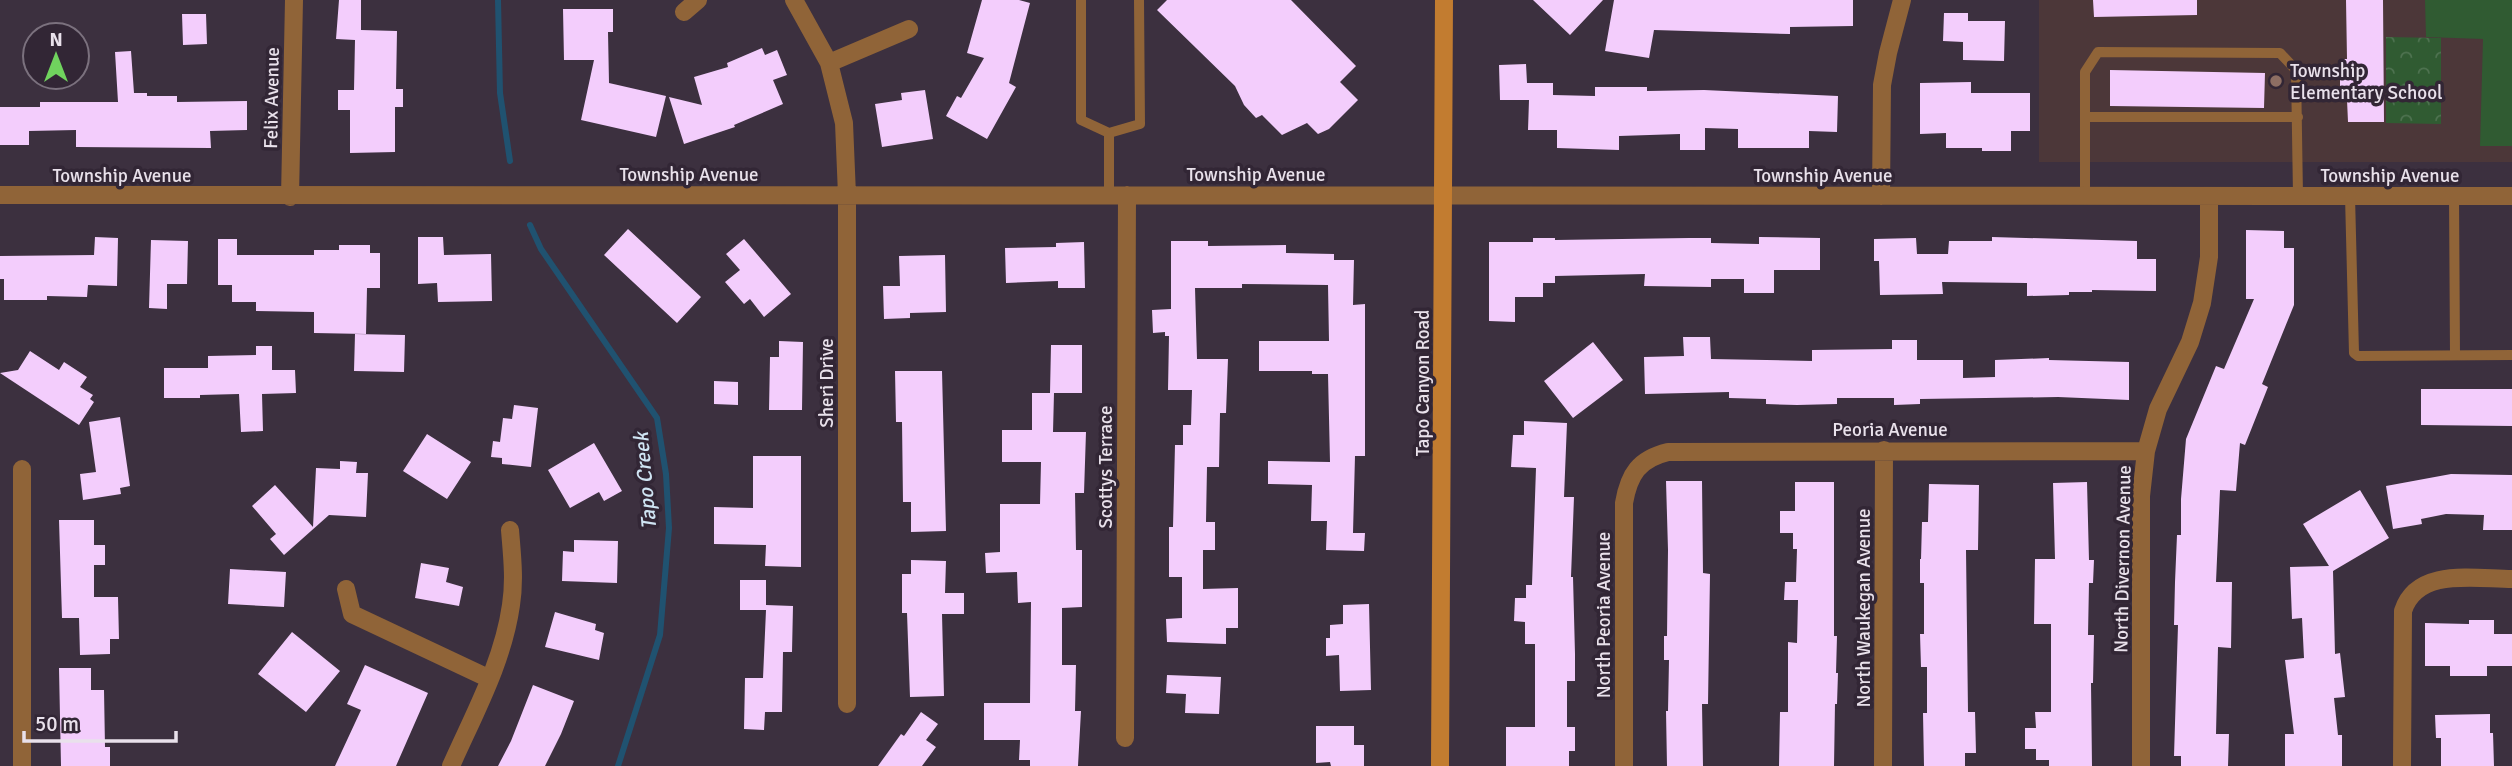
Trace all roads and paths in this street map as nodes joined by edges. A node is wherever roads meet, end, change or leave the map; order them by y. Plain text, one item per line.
1 (294, 0) edge
2 (698, 0) edge
3 (794, 0) edge
4 (1081, 0) edge
5 (1139, 0) edge
6 (1444, 0) edge
7 (1902, 0) edge
8 (684, 12) dead end
9 (909, 29) dead end
10 (829, 63) junction
11 (2085, 117) junction
12 (2298, 117) junction
13 (1109, 133) junction
14 (0, 195) edge
15 (847, 195) junction
16 (1109, 195) junction
17 (1127, 195) junction
18 (1445, 195) junction
19 (1881, 196) junction
20 (2085, 196) junction
21 (2209, 196) junction
22 (2298, 196) junction
23 (2350, 196) junction
24 (2454, 196) junction
25 (2512, 196) edge
26 (290, 197) junction
27 (2455, 355) junction
28 (2512, 355) edge
29 (1884, 450) junction
30 (2146, 451) junction
31 (1638, 467) joint
32 (22, 469) dead end
33 (510, 530) dead end
34 (2512, 579) edge
35 (346, 589) dead end
36 (490, 679) junction
37 (847, 704) dead end
38 (1125, 738) dead end
39 (22, 766) edge
40 (451, 766) edge
41 (1440, 766) edge
42 (1624, 766) edge
43 (1884, 766) edge
44 (2141, 766) edge
45 (2402, 766) edge

1 - 26 street, Felix Avenue
2 - 8 street
3 - 10 street, Sheri Drive
4 - 13 lane
5 - 13 lane
6 - 18 main road, Tapo Canyon Road
7 - 19 street
9 - 10 street
10 - 15 street, Sheri Drive
11 - 12 lane
11 - 12 lane
11 - 20 lane
12 - 22 lane
13 - 16 lane
14 - 26 street, Township Avenue
15 - 16 street, Township Avenue
15 - 26 street, Township Avenue
15 - 37 street, Sheri Drive
16 - 17 street, Township Avenue
17 - 18 street, Township Avenue
17 - 38 street, Scottys Terrace
18 - 19 street, Township Avenue
18 - 41 main road, Tapo Canyon Road
19 - 20 street, Township Avenue
20 - 21 street, Township Avenue
21 - 22 street, Township Avenue
21 - 30 street, North Divernon Avenue
22 - 23 street, Township Avenue
23 - 24 street, Township Avenue
23 - 27 lane
24 - 25 street, Township Avenue
24 - 27 lane
27 - 28 lane
29 - 30 street, Peoria Avenue
29 - 31 street, Peoria Avenue
29 - 43 street, North Waukegan Avenue
30 - 44 street, North Divernon Avenue
31 - 42 street, North Peoria Avenue
32 - 39 street
33 - 36 street
34 - 45 street
35 - 36 street
36 - 40 street

